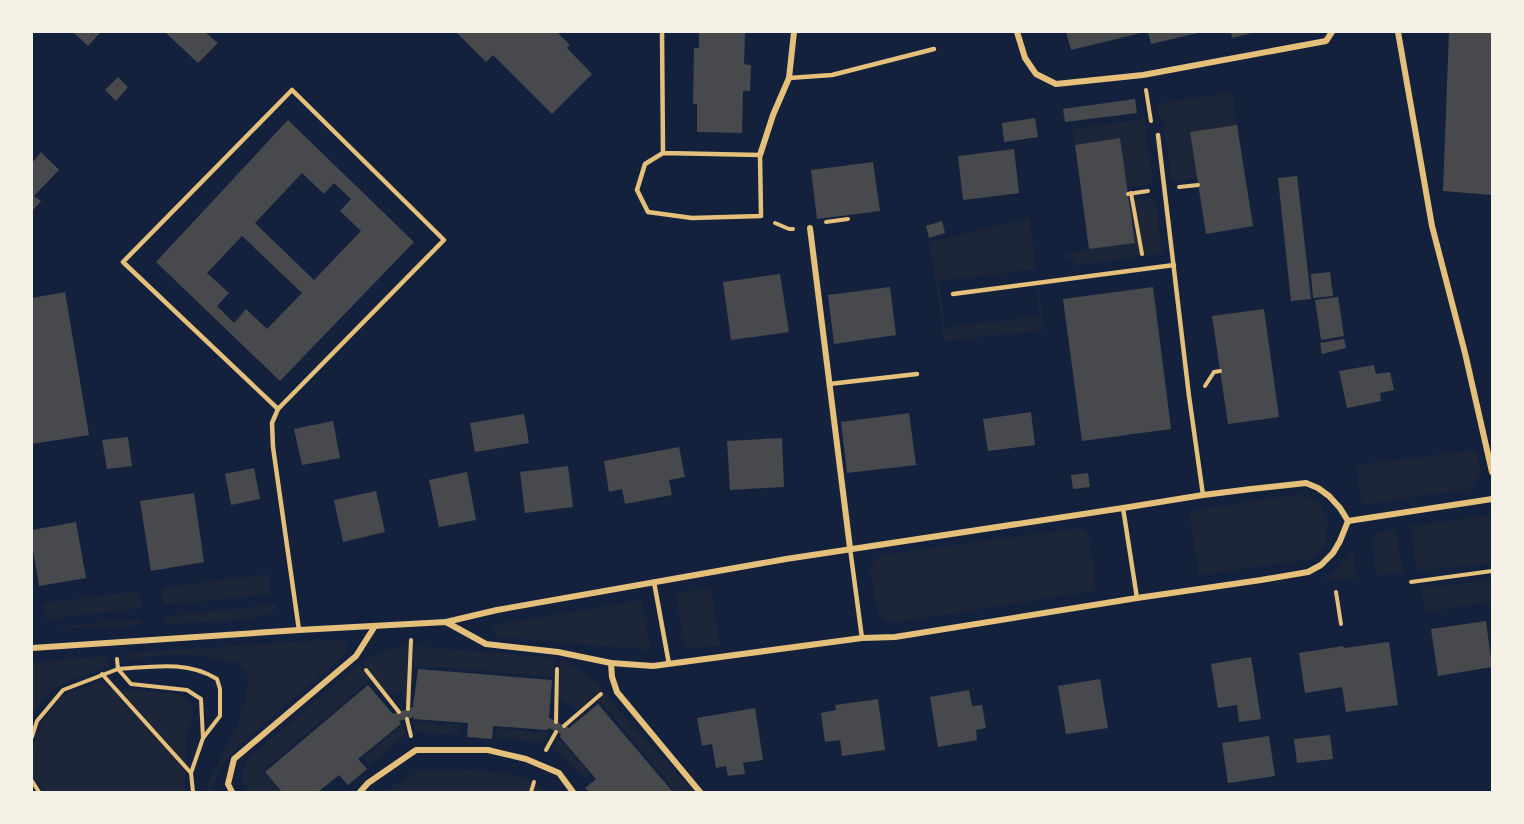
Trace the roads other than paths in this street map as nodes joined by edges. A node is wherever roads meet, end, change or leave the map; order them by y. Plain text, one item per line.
1 (662, 32) edge
2 (794, 32) edge
3 (1017, 32) edge
4 (1332, 32) edge
5 (1398, 32) edge
6 (934, 49) dead end
7 (789, 78) junction
8 (1158, 135) road end
9 (663, 153) junction
10 (760, 155) junction
11 (810, 228) dead end
12 (1174, 265) junction
13 (953, 294) dead end
14 (917, 374) dead end
15 (829, 384) junction
16 (278, 409) junction
17 (1492, 472) edge
18 (1203, 495) junction
19 (1492, 499) edge
20 (1123, 508) junction
21 (1348, 521) junction
22 (850, 548) junction
23 (654, 582) junction
24 (1137, 598) junction
25 (446, 622) junction
26 (375, 626) junction
27 (298, 630) junction
28 (862, 638) junction
29 (32, 648) edge
30 (611, 663) junction
31 (669, 664) junction
32 (232, 792) edge
33 (360, 792) edge
34 (573, 792) edge
35 (700, 792) edge

1 - 9 lane
2 - 7 street
3 - 4 street
5 - 17 street
6 - 7 lane
7 - 10 street
8 - 12 lane
9 - 10 lane
9 - 10 lane
11 - 15 street
12 - 13 lane
12 - 18 lane
14 - 15 lane
15 - 22 street
16 - 16 lane
16 - 27 lane
18 - 20 street
18 - 21 street
19 - 21 street
20 - 22 street
20 - 24 lane
21 - 24 street
22 - 23 street
22 - 28 lane
23 - 25 street
23 - 31 lane
24 - 28 street
25 - 26 street
25 - 30 street
26 - 27 street
26 - 32 street
27 - 29 street
28 - 31 street
30 - 31 street
30 - 35 street
33 - 34 street

